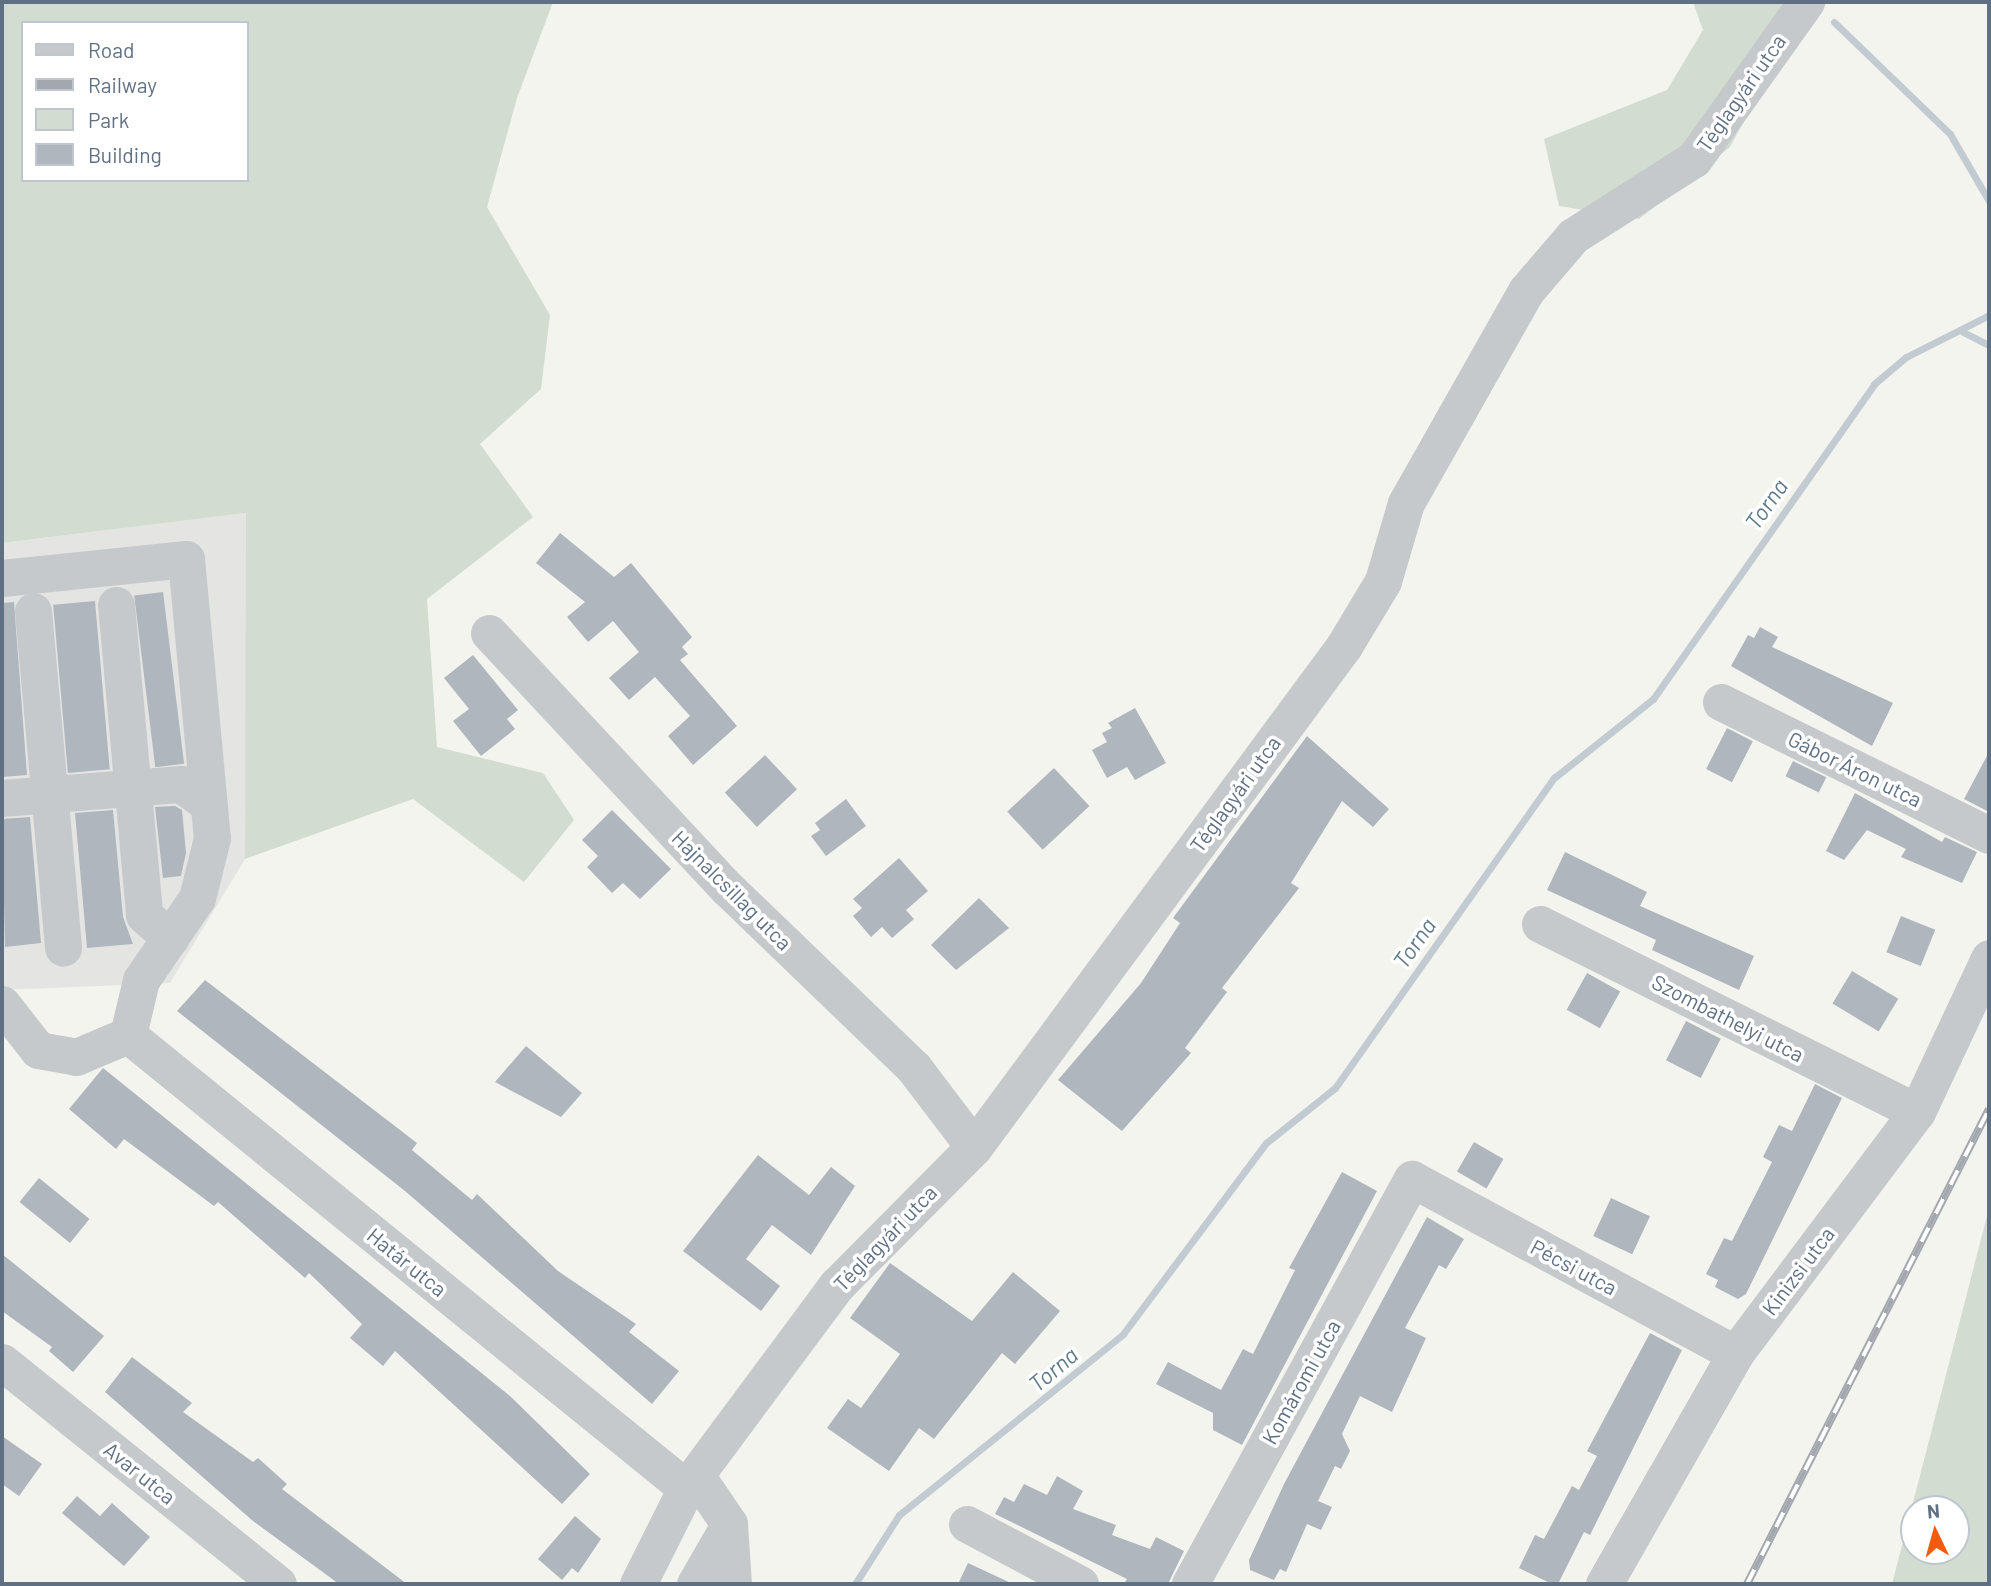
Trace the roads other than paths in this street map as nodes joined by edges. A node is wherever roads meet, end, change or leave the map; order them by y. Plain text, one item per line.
1 (1806, 2) edge
2 (2, 578) edge
3 (116, 604) dead end
4 (33, 611) dead end
5 (489, 633) dead end
6 (1721, 702) dead end
7 (132, 788) junction
8 (49, 794) junction
9 (2, 798) edge
10 (209, 804) junction
11 (1989, 835) edge
12 (1540, 924) dead end
13 (170, 937) junction
14 (63, 948) dead end
15 (1989, 958) edge
16 (2, 1004) edge
17 (128, 1035) junction
18 (1917, 1112) junction
19 (974, 1147) junction
20 (1412, 1179) joint
21 (1735, 1354) junction
22 (2, 1362) edge
23 (691, 1482) junction
24 (729, 1524) junction
25 (967, 1524) dead end
26 (278, 1584) edge
27 (638, 1584) edge
28 (695, 1584) edge
29 (733, 1584) edge
30 (1080, 1584) edge
31 (1191, 1584) edge
32 (1604, 1584) edge

1 - 19 street, Téglagyári utca
2 - 10 street
3 - 7 street
4 - 8 street
5 - 19 street, Hajnalcsillag utca
6 - 11 street, Gábor Áron utca
7 - 8 street
7 - 10 street
7 - 13 street
8 - 9 street
8 - 14 street
10 - 13 street
12 - 18 street, Szombathelyi utca
13 - 17 street
15 - 18 street, Kinizsi utca
16 - 17 street
17 - 23 street, Határ utca
18 - 21 street, Kinizsi utca
19 - 23 street, Téglagyári utca
20 - 21 street, Pécsi utca
20 - 31 street, Komáromi utca
21 - 32 street, Kinizsi utca
22 - 26 street, Avar utca
23 - 24 street, Határ utca
23 - 27 street, Téglagyári utca
24 - 28 street
24 - 29 street
25 - 30 street

